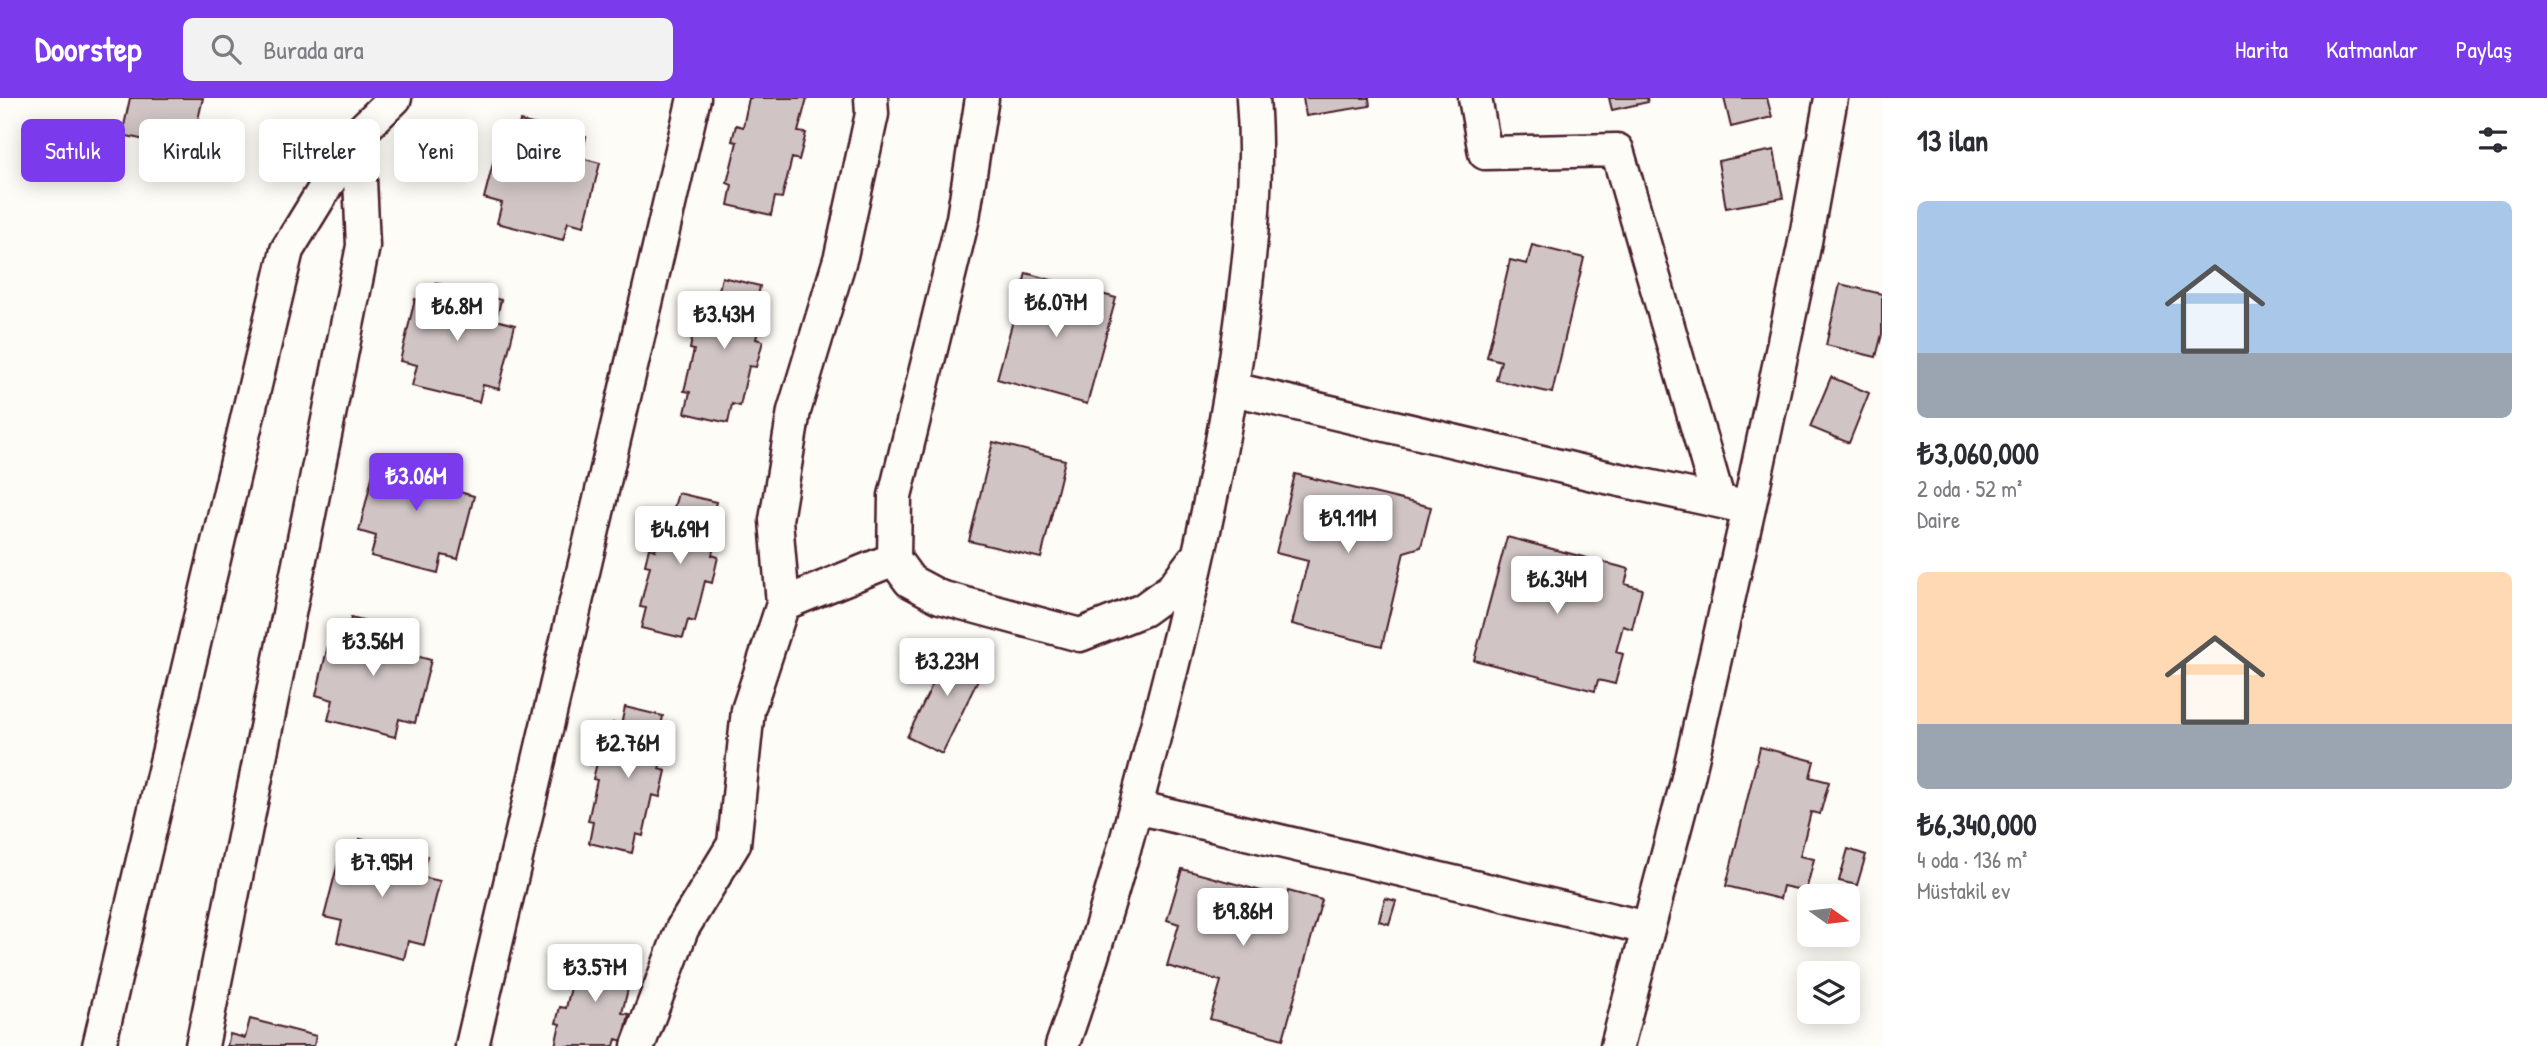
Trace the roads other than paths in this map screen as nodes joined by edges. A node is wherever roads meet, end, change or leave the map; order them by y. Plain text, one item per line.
1 (396, 98) edge
2 (695, 98) edge
3 (871, 98) edge
4 (982, 98) edge
5 (1254, 98) edge
6 (1475, 98) edge
7 (1831, 98) edge
8 (374, 119) edge
9 (329, 182) edge
10 (360, 182) edge
11 (1233, 389) junction
12 (1718, 499) junction
13 (1749, 508) junction
14 (1203, 547) junction
15 (894, 559) junction
16 (783, 604) junction
17 (1136, 807) junction
18 (1647, 928) junction
19 (99, 1046) edge
20 (202, 1046) edge
21 (472, 1046) edge
22 (638, 1046) edge
23 (1062, 1046) edge
24 (1617, 1046) edge

1 - 8 street
2 - 21 street
3 - 16 street
4 - 15 street
5 - 11 street
6 - 12 street
7 - 13 street
9 - 19 street
10 - 20 street
11 - 12 street
11 - 14 street
12 - 13 street
13 - 18 street
14 - 15 street
14 - 17 street
15 - 16 street
16 - 22 street
17 - 18 street
17 - 23 street
18 - 24 street

